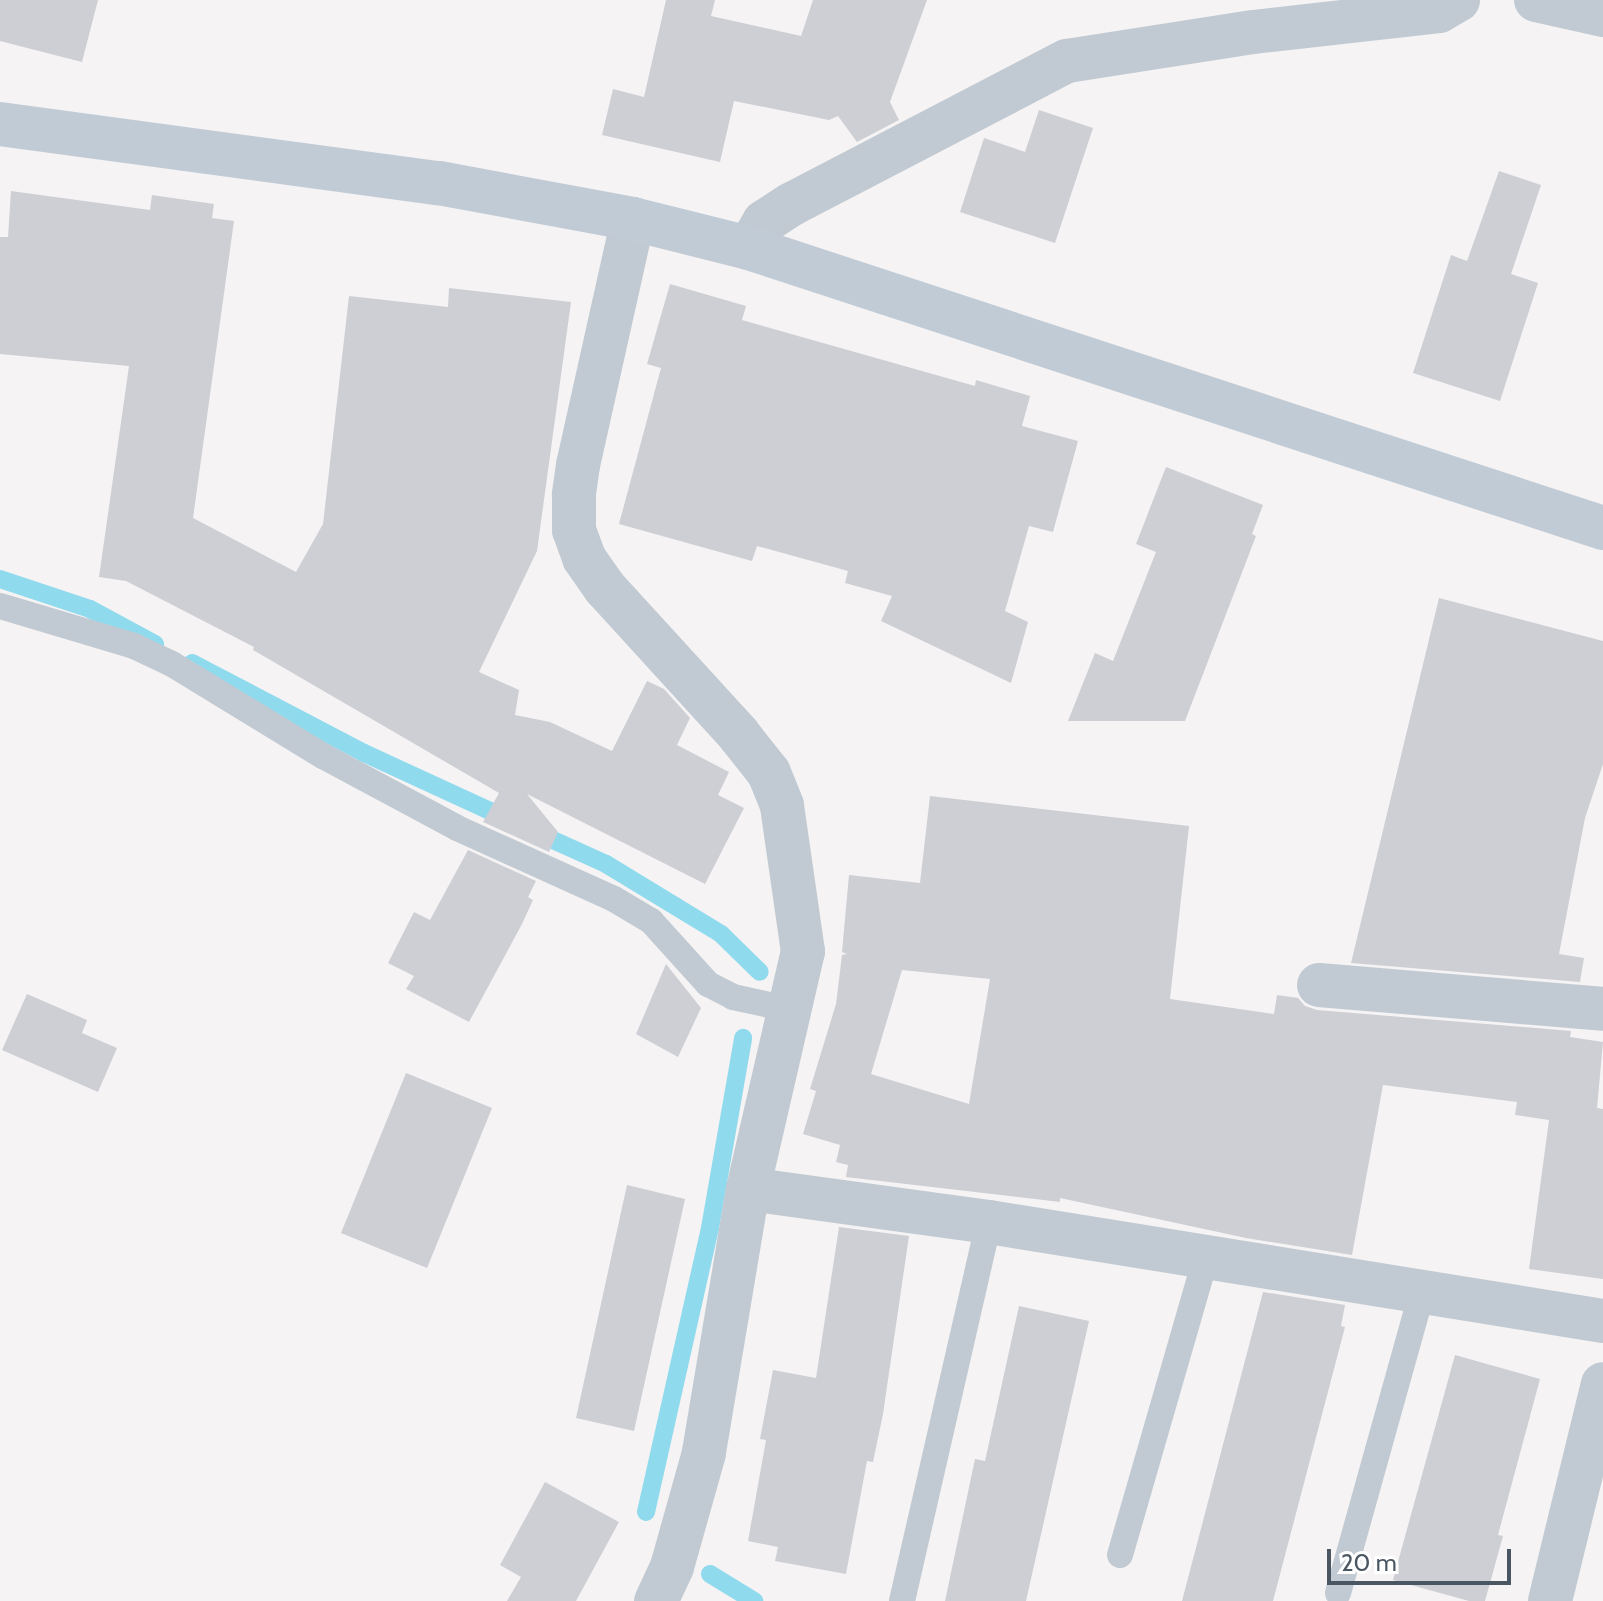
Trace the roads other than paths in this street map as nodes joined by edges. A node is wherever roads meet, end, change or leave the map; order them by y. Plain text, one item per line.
1 (1458, 0) edge
2 (1536, 0) edge
3 (1603, 15) edge
4 (0, 124) edge
5 (633, 219) junction
6 (749, 248) junction
7 (1603, 528) edge
8 (0, 606) edge
9 (1319, 985) dead end
10 (788, 1009) junction
11 (1603, 1009) edge
12 (748, 1189) junction
13 (989, 1222) junction
14 (1206, 1257) junction
15 (1422, 1292) junction
16 (1603, 1321) edge
17 (1603, 1384) edge
18 (1120, 1555) dead end
19 (1338, 1593) dead end
20 (656, 1601) edge
21 (902, 1601) edge
22 (1550, 1601) edge

1 - 6 street
2 - 3 street
4 - 5 main road
5 - 6 main road
5 - 10 street
6 - 7 main road
8 - 10 lane
9 - 11 street
10 - 12 street
12 - 13 street
12 - 20 street
13 - 14 street
13 - 21 lane
14 - 15 street
14 - 18 lane
15 - 16 street
15 - 19 lane
17 - 22 street

